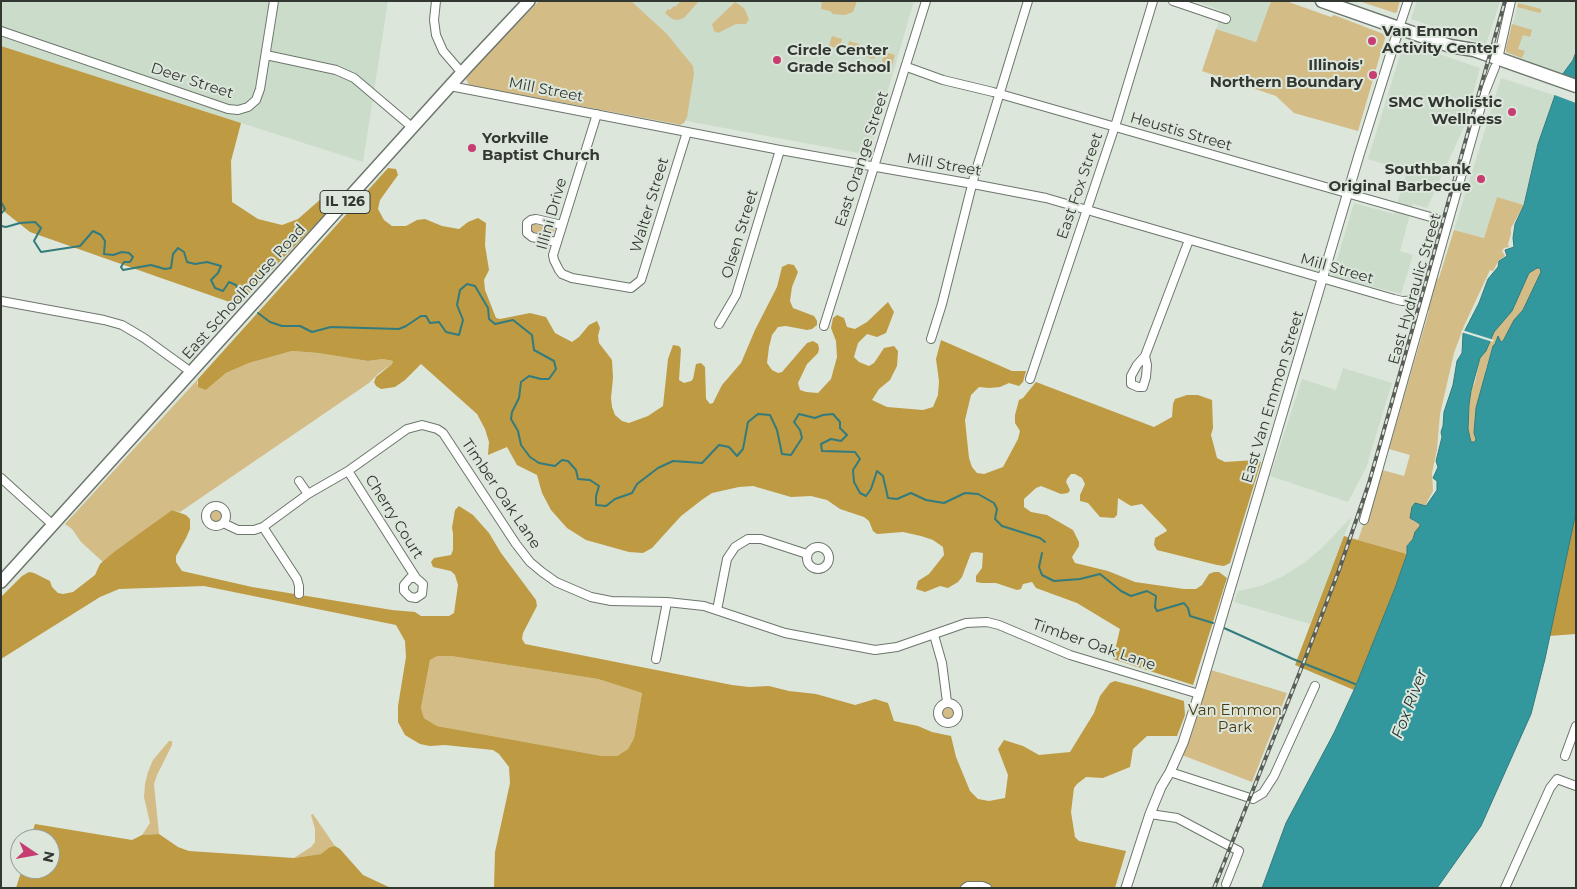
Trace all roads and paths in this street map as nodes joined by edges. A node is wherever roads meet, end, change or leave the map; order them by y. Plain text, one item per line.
1 (274, 1) edge
2 (436, 1) edge
3 (529, 1) edge
4 (926, 1) edge
5 (1028, 1) edge
6 (1153, 1) edge
7 (1173, 1) edge
8 (1322, 1) edge
9 (1408, 1) edge
10 (1511, 1) edge
11 (1226, 19) dead end
12 (1399, 28) junction
13 (1, 31) edge
14 (266, 56) junction
15 (1497, 63) junction
16 (907, 67) junction
17 (462, 73) junction
18 (1551, 82) junction
19 (450, 86) junction
20 (1576, 86) edge
21 (1000, 94) junction
22 (1576, 95) edge
23 (597, 114) junction
24 (1114, 127) junction
25 (413, 128) junction
26 (687, 132) junction
27 (780, 150) junction
28 (874, 167) junction
29 (973, 184) junction
30 (1348, 194) junction
31 (1086, 209) junction
32 (1448, 222) junction
33 (562, 225) junction
34 (1189, 240) junction
35 (556, 242) junction
36 (1323, 279) junction
37 (637, 284) joint
38 (1426, 300) junction
39 (1, 301) edge
40 (719, 324) dead end
41 (824, 326) dead end
42 (931, 339) dead end
43 (1145, 356) dead end
44 (191, 372) junction
45 (1030, 379) dead end
46 (348, 471) junction
47 (1, 478) edge
48 (299, 481) dead end
49 (308, 494) junction
50 (1364, 520) dead end
51 (223, 523) dead end
52 (53, 525) junction
53 (263, 527) junction
54 (807, 554) dead end
55 (416, 578) dead end
56 (1, 582) edge
57 (299, 594) dead end
58 (667, 602) junction
59 (717, 610) junction
60 (934, 636) junction
61 (656, 659) dead end
62 (1314, 686) dead end
63 (1199, 694) junction
64 (947, 702) dead end
65 (1576, 726) edge
66 (1566, 756) dead end
67 (1170, 772) junction
68 (1576, 786) edge
69 (1150, 814) junction
70 (1226, 884) dead end
71 (965, 888) edge
72 (987, 888) edge
73 (1126, 888) edge
74 (1505, 888) edge

1 - 14 street, Deer Street
2 - 17 street
3 - 17 main road, East Schoolhouse Road
4 - 16 street, East Orange Street
5 - 21 street
6 - 24 street, East Fox Street
7 - 11 street
8 - 12 highway
9 - 12 street
10 - 15 street, East Hydraulic Street
12 - 15 highway
12 - 30 street, East Van Emmon Street
13 - 14 street, Deer Street
14 - 25 street
15 - 18 highway
15 - 32 street, East Hydraulic Street
16 - 21 street, Heustis Street
16 - 28 street, East Orange Street
17 - 19 main road, East Schoolhouse Road
18 - 20 highway
18 - 22 highway
19 - 23 street, Mill Street
19 - 25 main road, East Schoolhouse Road / IL 126
21 - 24 street, Heustis Street
21 - 29 street
23 - 26 street, Mill Street
23 - 33 street, Illini Drive
24 - 30 street, Heustis Street
24 - 31 street, East Fox Street
25 - 44 main road, East Schoolhouse Road / IL 126
26 - 27 street, Mill Street
26 - 37 street, Walter Street
27 - 28 street, Mill Street
27 - 40 street, Olsen Street
28 - 29 street, Mill Street
28 - 41 street, East Orange Street
29 - 31 street, Mill Street
29 - 42 street
30 - 32 street, Heustis Street
30 - 36 street, East Van Emmon Street
31 - 34 street, Mill Street
31 - 45 street, East Fox Street
32 - 38 street, East Hydraulic Street
33 - 35 street, Illini Drive
33 - 35 street
34 - 36 street, Mill Street
34 - 43 street
35 - 37 street, Illini Drive
36 - 38 street, Mill Street
36 - 63 street, East Van Emmon Street
38 - 50 street, East Hydraulic Street
39 - 44 street
44 - 52 main road, East Schoolhouse Road
46 - 49 street, Timber Oak Lane
46 - 55 street, Cherry Court
46 - 58 street, Timber Oak Lane
47 - 52 street
48 - 49 street
49 - 53 street, Timber Oak Lane
51 - 53 street
52 - 56 main road, East Schoolhouse Road
53 - 57 street
54 - 59 street
58 - 59 street, Timber Oak Lane
58 - 61 street
59 - 60 street, Timber Oak Lane
60 - 63 street, Timber Oak Lane
60 - 64 street
62 - 67 street
63 - 67 street, East Van Emmon Street
65 - 66 street
67 - 69 street, East Van Emmon Street
68 - 74 street
69 - 70 street
69 - 73 street, East Van Emmon Street
71 - 72 street

